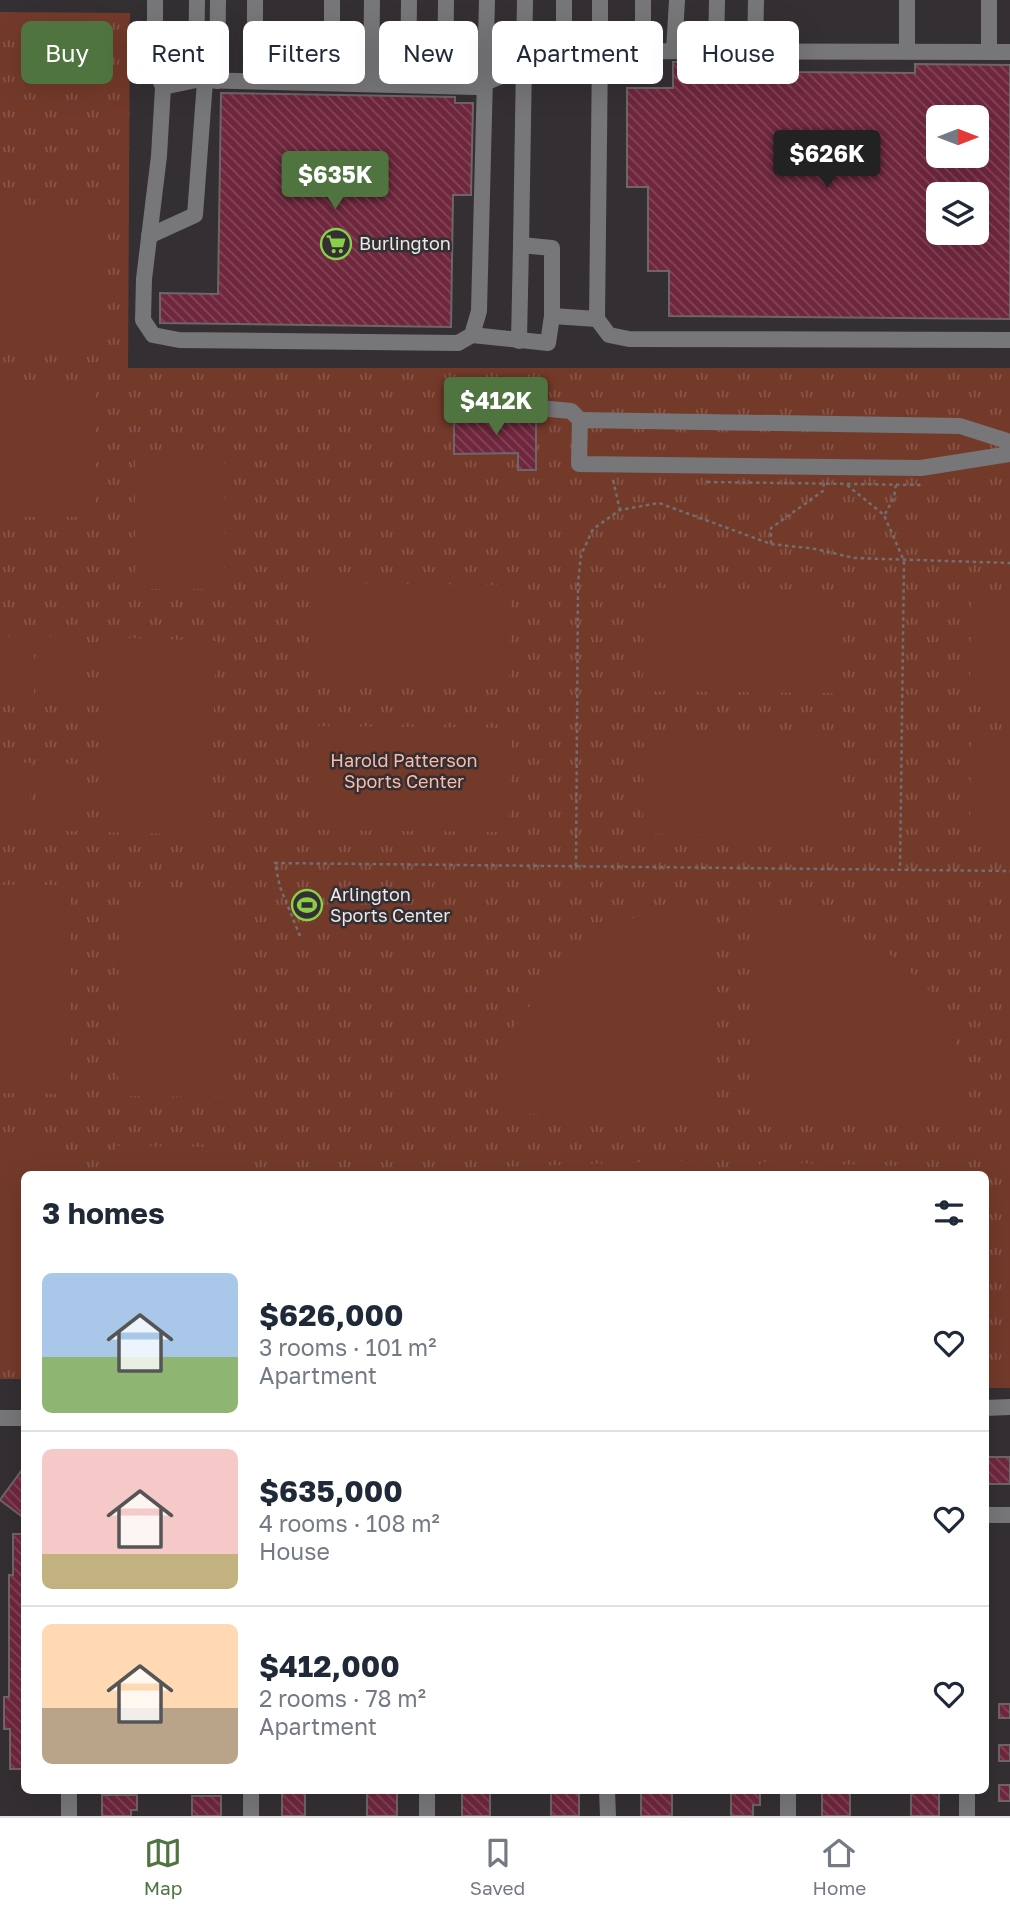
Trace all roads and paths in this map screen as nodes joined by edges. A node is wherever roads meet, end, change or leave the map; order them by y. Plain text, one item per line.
1 (155, 0) edge
2 (197, 0) edge
3 (218, 0) edge
4 (256, 0) edge
5 (332, 0) edge
6 (372, 0) edge
7 (409, 0) edge
8 (446, 0) edge
9 (487, 0) edge
10 (525, 0) edge
11 (564, 0) edge
12 (600, 0) edge
13 (643, 0) edge
14 (677, 0) edge
15 (717, 0) edge
16 (756, 0) edge
17 (907, 0) edge
18 (989, 0) edge
19 (199, 21) edge
20 (215, 21) edge
21 (256, 21) edge
22 (332, 21) edge
23 (525, 21) edge
24 (562, 21) edge
25 (600, 21) edge
26 (643, 21) edge
27 (717, 21) edge
28 (756, 21) edge
29 (663, 51) edge
30 (674, 51) joint
31 (799, 51) edge
32 (907, 51) junction
33 (989, 52) junction
34 (1010, 52) edge
35 (492, 80) edge
36 (487, 82) junction
37 (184, 84) edge
38 (206, 84) edge
39 (365, 84) edge
40 (370, 84) junction
41 (524, 84) edge
42 (600, 84) edge
43 (408, 85) junction
44 (445, 86) junction
45 (163, 87) junction
46 (149, 236) junction
47 (521, 245) junction
48 (552, 316) junction
49 (597, 319) junction
50 (472, 335) junction
51 (1010, 340) edge
52 (519, 341) junction
53 (464, 401) dead end
54 (580, 420) junction
55 (1010, 442) edge
56 (1010, 454) edge
57 (824, 465) junction
58 (625, 480) dead end
59 (705, 482) dead end
60 (824, 484) junction
61 (847, 485) junction
62 (896, 485) junction
63 (923, 485) dead end
64 (620, 510) junction
65 (884, 514) junction
66 (771, 544) junction
67 (904, 561) junction
68 (1010, 563) edge
69 (576, 866) junction
70 (900, 870) junction
71 (1010, 871) edge
72 (300, 936) dead end
73 (1010, 1407) edge
74 (989, 1408) edge
75 (0, 1418) edge
76 (21, 1418) edge
77 (989, 1515) edge
78 (1010, 1515) edge
79 (69, 1794) edge
80 (251, 1794) edge
81 (427, 1794) edge
82 (607, 1794) edge
83 (788, 1794) edge
84 (967, 1794) edge
85 (69, 1816) edge
86 (251, 1816) edge
87 (427, 1816) edge
88 (608, 1816) edge
89 (788, 1816) edge
90 (967, 1816) edge

1 - 45 street
2 - 19 street
3 - 20 street
4 - 21 street
5 - 22 street
6 - 40 street
7 - 43 street
8 - 44 street
9 - 36 street
10 - 23 street
11 - 24 street
12 - 25 street
13 - 26 street
14 - 30 street
15 - 27 street
16 - 28 street
17 - 32 street
18 - 33 street
29 - 30 street
31 - 32 street
32 - 33 street
33 - 34 street
35 - 36 street
36 - 44 street
36 - 50 street
37 - 45 street
38 - 46 street
39 - 40 street
40 - 43 street
41 - 47 street
42 - 49 street
43 - 44 street
45 - 46 street
46 - 50 street
47 - 48 street
47 - 52 street
48 - 49 street
48 - 52 street
49 - 51 street
50 - 52 street
53 - 54 street
54 - 55 street
54 - 57 street
56 - 57 street
57 - 60 path
58 - 64 path
59 - 60 path
60 - 61 path
60 - 66 path
61 - 62 path
61 - 65 path
62 - 63 path
62 - 65 path
64 - 66 path
64 - 69 path
65 - 67 path
66 - 67 path
67 - 68 path
67 - 70 path
69 - 70 path
69 - 72 path
70 - 71 path
73 - 74 street
75 - 76 street
77 - 78 street
79 - 85 street
80 - 86 street
81 - 87 street
82 - 88 street
83 - 89 street
84 - 90 street

